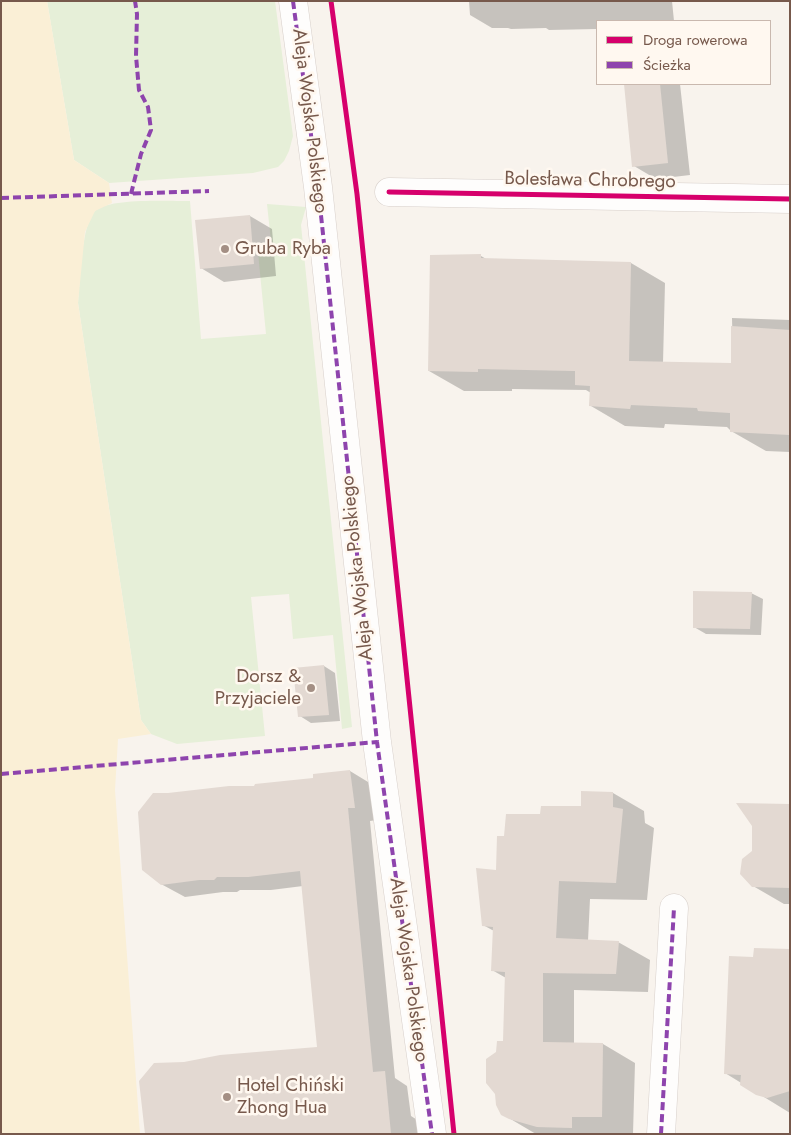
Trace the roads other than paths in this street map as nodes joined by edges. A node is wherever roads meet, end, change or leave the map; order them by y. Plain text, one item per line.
1 (293, 1) edge
2 (389, 192) dead end
3 (790, 199) edge
4 (674, 908) dead end
5 (432, 1134) edge
6 (661, 1134) edge

1 - 5 street, Aleja Wojska Polskiego
2 - 3 street, Bolesława Chrobrego
4 - 6 street

